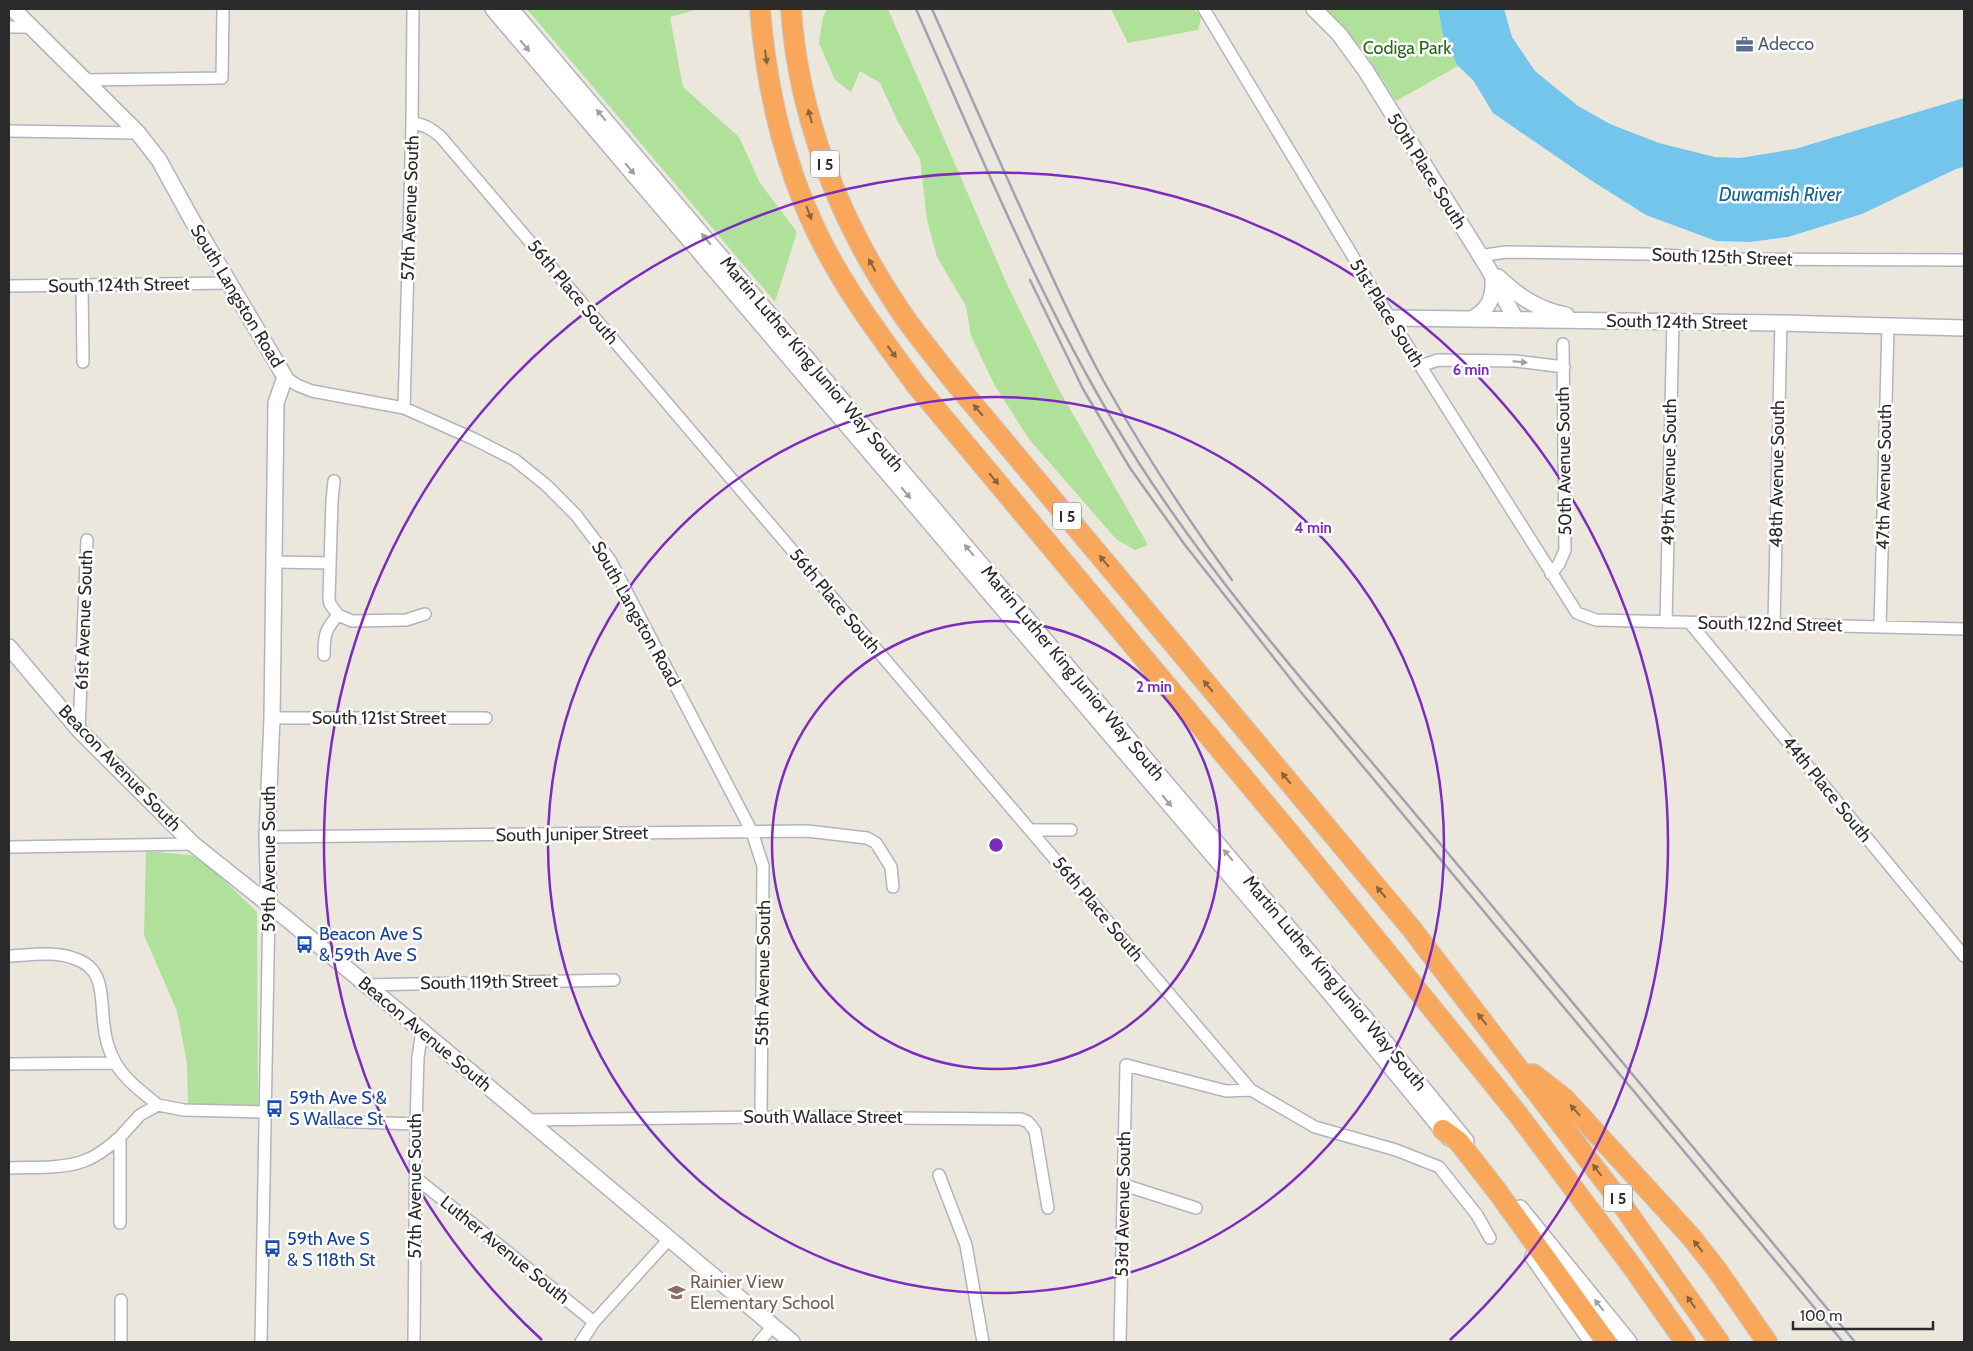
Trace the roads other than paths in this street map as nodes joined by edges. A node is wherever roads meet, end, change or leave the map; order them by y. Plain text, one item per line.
1 (13, 9) edge
2 (223, 9) edge
3 (413, 9) edge
4 (493, 9) edge
5 (511, 9) edge
6 (760, 9) edge
7 (791, 9) edge
8 (1204, 9) edge
9 (1314, 9) edge
10 (9, 27) edge
11 (31, 27) junction
12 (86, 80) junction
13 (412, 123) junction
14 (9, 131) edge
15 (138, 133) junction
16 (1964, 260) edge
17 (1487, 267) junction
18 (230, 283) junction
19 (9, 286) edge
20 (82, 286) junction
21 (1518, 295) junction
22 (1390, 318) junction
23 (1472, 319) junction
24 (1516, 320) junction
25 (1602, 321) junction
26 (1673, 322) junction
27 (1781, 323) junction
28 (1888, 326) junction
29 (1964, 328) edge
30 (1563, 344) dead end
31 (83, 362) dead end
32 (1420, 366) junction
33 (1564, 367) junction
34 (285, 378) junction
35 (404, 408) junction
36 (334, 481) dead end
37 (87, 540) dead end
38 (274, 562) junction
39 (330, 563) junction
40 (1551, 574) junction
41 (1577, 613) joint
42 (425, 614) dead end
43 (338, 615) junction
44 (1666, 622) junction
45 (1690, 623) junction
46 (1774, 625) junction
47 (1880, 627) junction
48 (1964, 629) edge
49 (9, 647) edge
50 (324, 655) dead end
51 (272, 718) junction
52 (486, 718) dead end
53 (79, 730) junction
54 (1030, 830) junction
55 (1071, 830) dead end
56 (752, 832) junction
57 (267, 837) junction
58 (193, 844) junction
59 (9, 847) edge
60 (893, 887) dead end
61 (269, 904) junction
62 (9, 956) edge
63 (1964, 956) edge
64 (614, 980) dead end
65 (365, 984) junction
66 (422, 1031) junction
67 (1512, 1058) junction
68 (115, 1062) junction
69 (9, 1064) edge
70 (1251, 1090) junction
71 (158, 1105) junction
72 (265, 1112) junction
73 (761, 1117) junction
74 (527, 1120) junction
75 (330, 1121) dead end
76 (416, 1124) junction
77 (1443, 1130) junction
78 (120, 1137) junction
79 (9, 1168) edge
80 (938, 1175) dead end
81 (416, 1178) junction
82 (1124, 1185) junction
83 (1048, 1208) dead end
84 (1196, 1208) dead end
85 (120, 1223) dead end
86 (670, 1238) junction
87 (1490, 1238) dead end
88 (121, 1300) dead end
89 (594, 1322) junction
90 (773, 1326) junction
91 (120, 1342) edge
92 (261, 1342) edge
93 (414, 1342) edge
94 (580, 1342) edge
95 (759, 1342) edge
96 (792, 1342) edge
97 (983, 1342) edge
98 (1120, 1342) edge
99 (1592, 1342) edge
100 (1606, 1342) edge
101 (1630, 1342) edge
102 (1685, 1342) edge
103 (1719, 1342) edge
104 (1767, 1342) edge

1 - 11 main road, South Langston Road
2 - 12 street
3 - 13 street, 57th Avenue South
4 -> 77 main road, Martin Luther King Junior Way South
101 -> 5 main road, Martin Luther King Junior Way South
6 -> 102 highway, I 5
67 -> 7 highway, I 5
8 - 22 street, 51st Place South
9 - 17 main road, 50th Place South
10 - 11 street
11 - 12 main road, South Langston Road
12 - 15 main road, South Langston Road
13 - 35 street, 57th Avenue South
13 - 54 street, 56th Place South
14 - 15 street
15 - 18 main road, South Langston Road
16 - 17 street, South 125th Street
17 - 21 main road
17 - 23 main road
17 - 24 main road, 50th Place South
18 - 20 street, South 124th Street
18 - 34 main road, South Langston Road
19 - 20 street, South 124th Street
20 - 31 street
21 - 24 main road
21 - 25 main road
22 - 23 main road, South 124th Street
22 - 32 street, 51st Place South
23 - 24 main road, South 124th Street
24 - 25 main road, South 124th Street
25 - 26 main road, South 124th Street
26 - 27 main road, South 124th Street
26 - 44 street, 49th Avenue South
27 - 28 main road, South 124th Street
27 - 46 street, 48th Avenue South
28 - 29 main road, South 124th Street
28 - 47 street, 47th Avenue South
30 - 33 street, 50th Avenue South
32 -> 33 street
32 - 40 street, 51st Place South
33 - 40 street, 50th Avenue South
34 - 35 street, South Langston Road
34 - 38 main road, 59th Avenue South
35 - 56 street, South Langston Road
36 - 39 street
37 - 53 street, 61st Avenue South
38 - 39 street
38 - 51 main road, 59th Avenue South
39 - 43 street
40 - 41 street, 51st Place South
41 - 44 street, South 122nd Street
42 - 43 street
43 - 50 street
44 - 45 street, South 122nd Street
45 - 46 street, South 122nd Street
45 - 63 street, 44th Place South
46 - 47 street, South 122nd Street
47 - 48 street, South 122nd Street
49 - 53 main road, Beacon Avenue South
51 - 52 street, South 121st Street
51 - 57 main road, 59th Avenue South
53 - 58 main road, Beacon Avenue South
54 - 55 street
54 - 70 street, 56th Place South
56 - 57 street, South Juniper Street
56 - 60 street, South Juniper Street
56 - 73 street, 55th Avenue South
57 - 61 main road, 59th Avenue South
58 - 59 street
58 - 61 main road, Beacon Avenue South
61 - 65 main road, Beacon Avenue South
61 - 72 street, 59th Avenue South
62 - 68 street
64 - 65 street, South 119th Street
65 - 66 main road, Beacon Avenue South
66 - 74 main road, Beacon Avenue South
66 - 76 street, 57th Avenue South
103 -> 67 highway, I 5
104 -> 67 highway
68 - 69 street
68 - 71 street
70 - 82 street, 53rd Avenue South
70 - 87 street
71 - 72 street
71 - 78 street
72 - 92 street, 59th Avenue South
73 - 74 street, South Wallace Street
73 - 83 street, South Wallace Street
74 - 86 main road, Beacon Avenue South
75 - 76 street
76 - 81 street, 57th Avenue South
77 - 99 main road, Martin Luther King Junior Way South
77 - 100 highway
78 - 79 street
78 - 85 street
80 - 97 street
81 - 89 street, Luther Avenue South
81 - 93 street, 57th Avenue South
82 - 84 street
82 - 98 street, 53rd Avenue South
86 - 89 street
86 - 90 main road, Beacon Avenue South
88 - 91 street
89 - 94 street
90 - 95 street
90 - 96 main road, Beacon Avenue South

